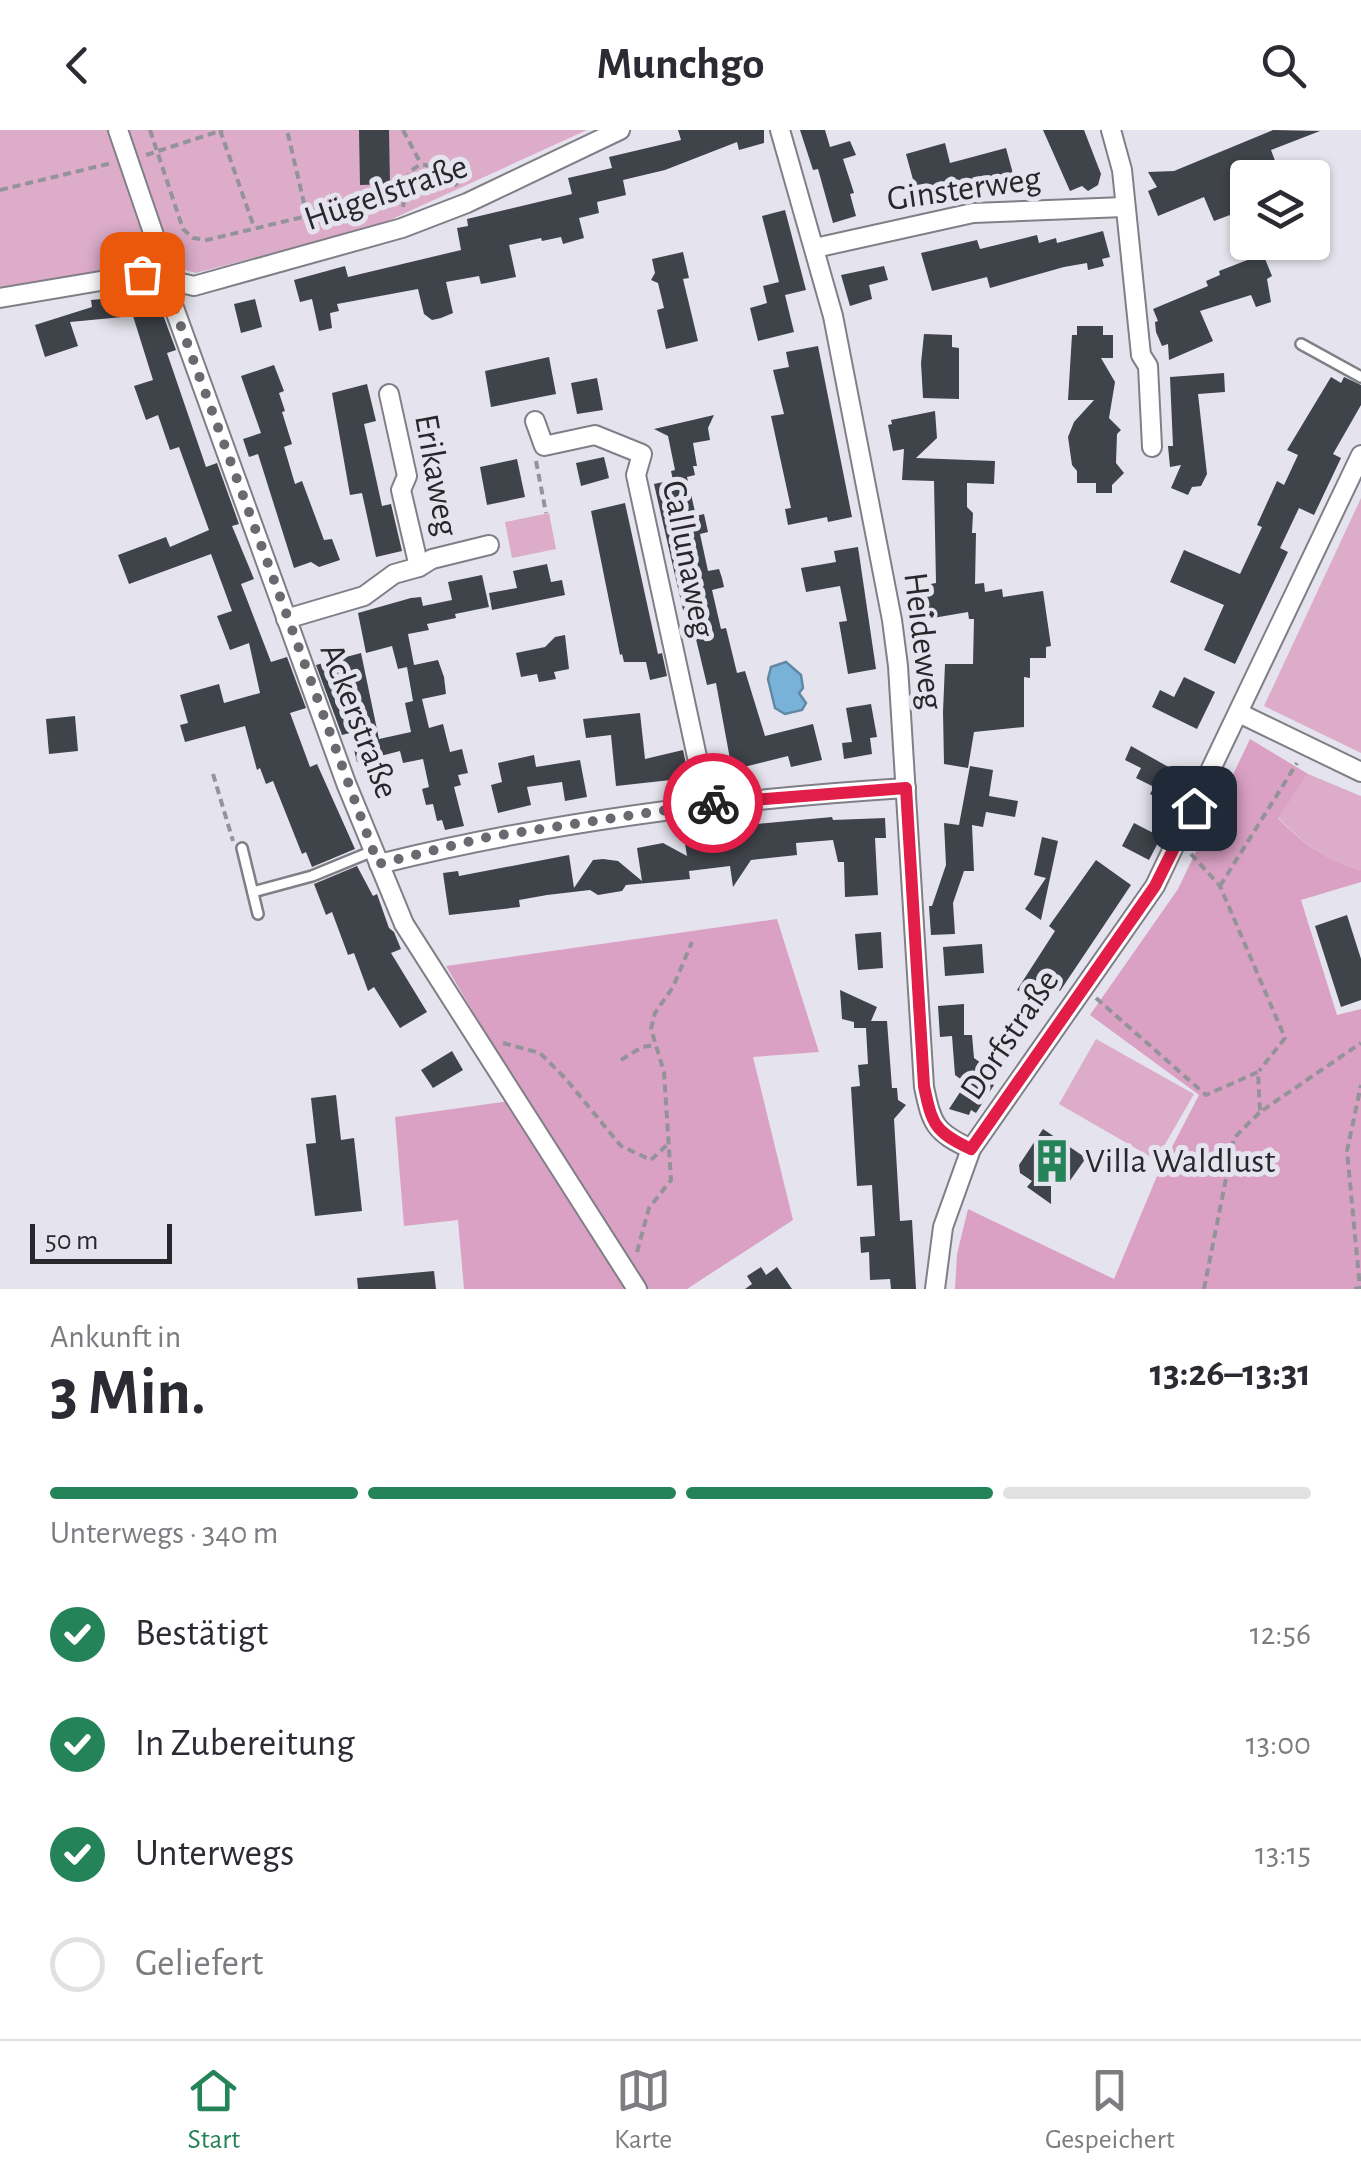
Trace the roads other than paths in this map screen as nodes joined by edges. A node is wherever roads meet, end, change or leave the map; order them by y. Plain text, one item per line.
1 (118, 130) edge
2 (620, 130) edge
3 (780, 130) edge
4 (1111, 130) edge
5 (1124, 207) junction
6 (815, 248) junction
7 (164, 280) junction
8 (0, 298) edge
9 (1302, 344) dead end
10 (1361, 378) edge
11 (388, 394) dead end
12 (534, 420) dead end
13 (1152, 447) dead end
14 (1361, 455) edge
15 (488, 545) dead end
16 (418, 567) junction
17 (286, 619) junction
18 (1238, 713) junction
19 (1361, 772) edge
20 (906, 788) junction
21 (707, 804) junction
22 (242, 848) road end
23 (376, 857) junction
24 (253, 892) junction
25 (258, 914) dead end
26 (971, 1149) junction
27 (634, 1285) edge
28 (935, 1289) edge

1 - 7 street, Ackerstraße
2 - 7 street, Hügelstraße
3 - 6 street, Heideweg
4 - 5 street
5 - 6 street, Ginsterweg
5 - 13 street
6 - 20 street, Heideweg
7 - 8 street, Hügelstraße
7 - 17 street, Ackerstraße
9 - 10 lane
11 - 16 street, Erikaweg
12 - 21 street, Callunaweg
14 - 18 street, Dorfstraße
15 - 16 street, Erikaweg
16 - 17 street, Erikaweg
17 - 23 street, Ackerstraße
18 - 19 street
18 - 26 street, Dorfstraße
20 - 21 street
20 - 26 street, Heideweg
21 - 23 street
22 - 24 lane
23 - 24 lane
23 - 27 street, Ackerstraße
24 - 25 lane
26 - 28 street, Dorfstraße

